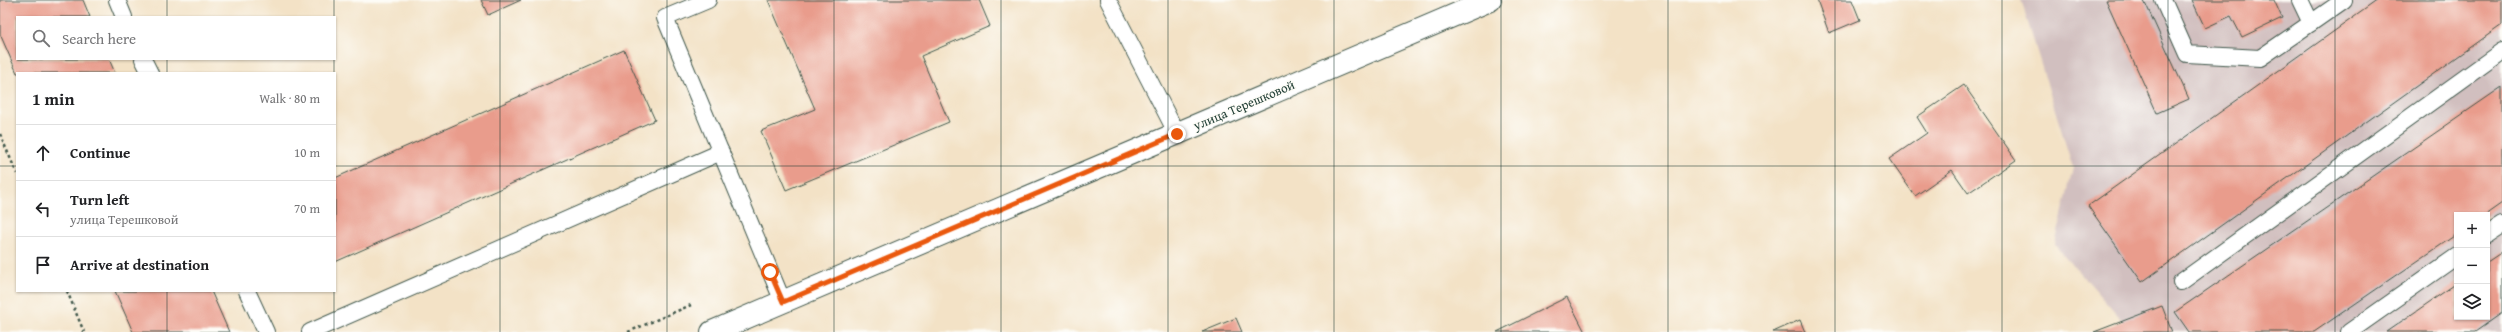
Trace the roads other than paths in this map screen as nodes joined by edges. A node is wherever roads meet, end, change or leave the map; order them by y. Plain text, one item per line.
1 (117, 0) edge
2 (708, 0) edge
3 (1108, 0) edge
4 (1490, 0) edge
5 (2163, 0) edge
6 (2300, 0) edge
7 (2344, 0) edge
8 (124, 16) edge
9 (2311, 22) junction
10 (2502, 51) edge
11 (144, 60) edge
12 (150, 72) edge
13 (1177, 134) junction
14 (721, 152) junction
15 (2502, 225) edge
16 (2490, 233) edge
17 (2454, 258) edge
18 (2181, 282) dead end
19 (247, 292) edge
20 (783, 302) junction
21 (266, 332) edge
22 (310, 332) edge
23 (712, 332) edge
24 (2349, 332) edge

1 - 8 lane
2 - 14 lane
3 - 13 lane
4 - 13 street, улица Терешковой
5 - 9 lane
6 - 9 lane
7 - 9 lane
10 - 18 lane
11 - 12 lane
13 - 20 street, улица Терешковой
14 - 20 lane
14 - 22 lane
15 - 16 lane
17 - 24 lane
19 - 21 lane
20 - 23 street, улица Терешковой

